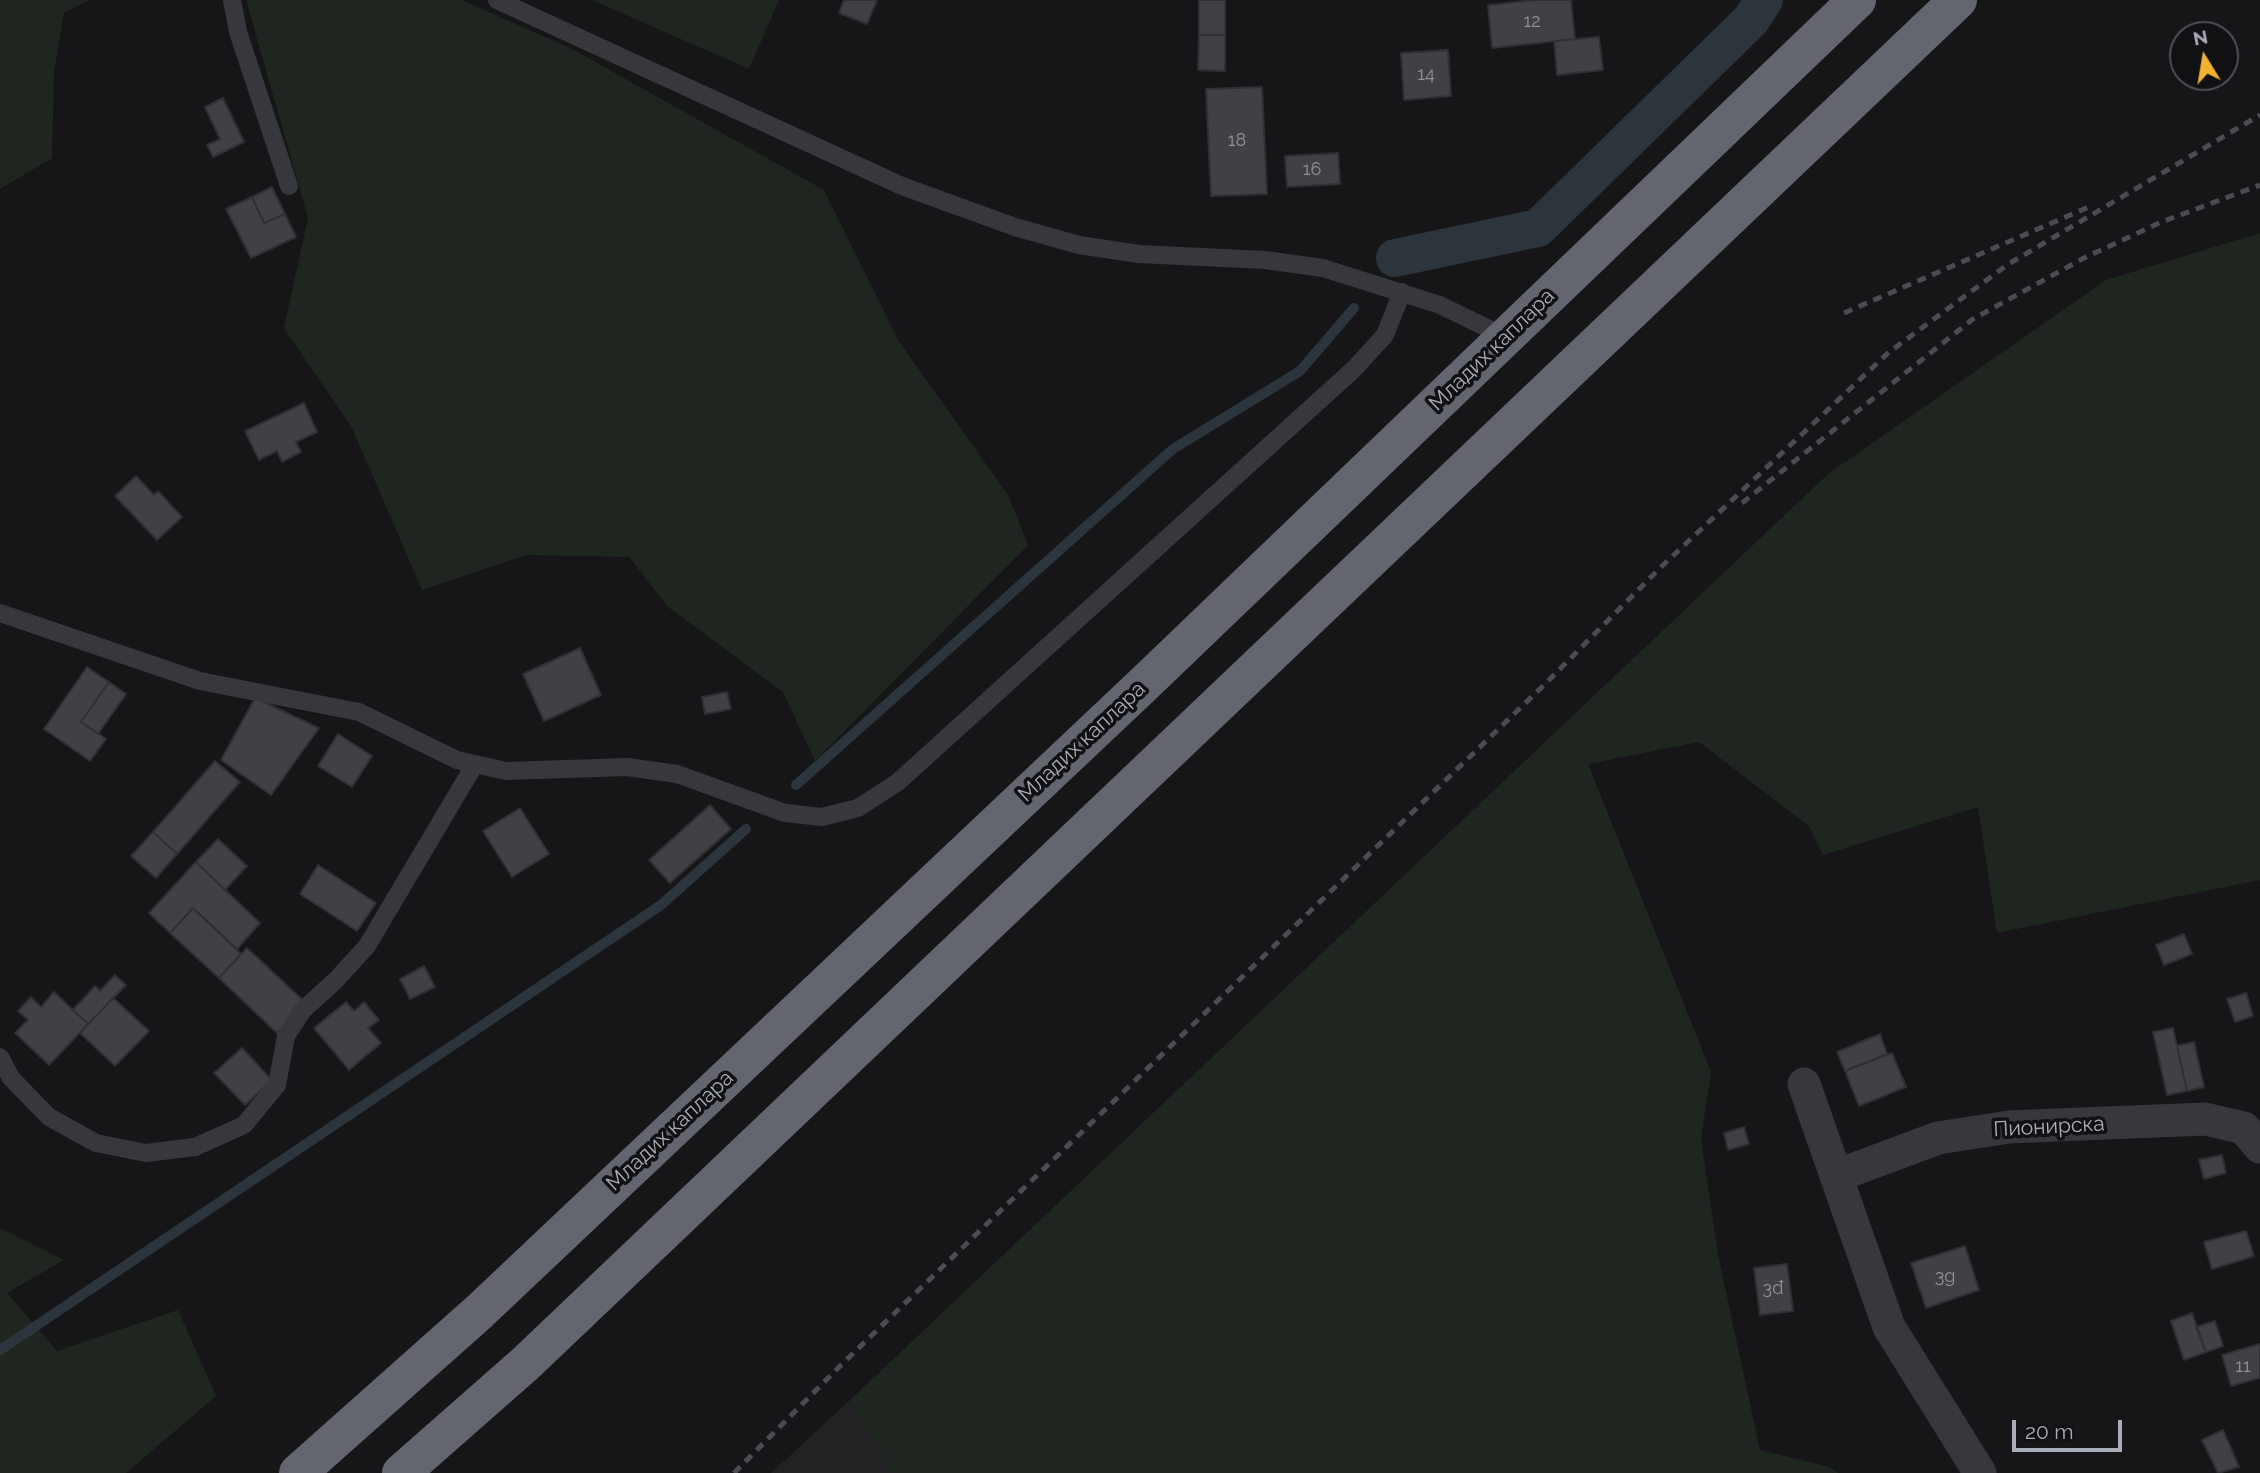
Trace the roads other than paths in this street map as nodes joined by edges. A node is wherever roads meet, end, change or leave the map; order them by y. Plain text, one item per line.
1 (232, 0) edge
2 (497, 0) edge
3 (1857, 0) edge
4 (1958, 0) edge
5 (289, 186) dead end
6 (1402, 292) junction
7 (1489, 330) dead end
8 (0, 613) edge
9 (475, 764) junction
10 (0, 1057) edge
11 (1804, 1084) dead end
12 (2260, 1147) edge
13 (1836, 1176) junction
14 (298, 1473) edge
15 (401, 1473) edge
16 (1980, 1473) edge

1 - 5 lane
2 - 6 lane
3 - 14 highway, Младих каплара
4 - 15 highway
6 - 7 lane
6 - 9 lane
8 - 9 lane
9 - 10 lane
11 - 13 street
12 - 13 street, Пионирска
13 - 16 street

